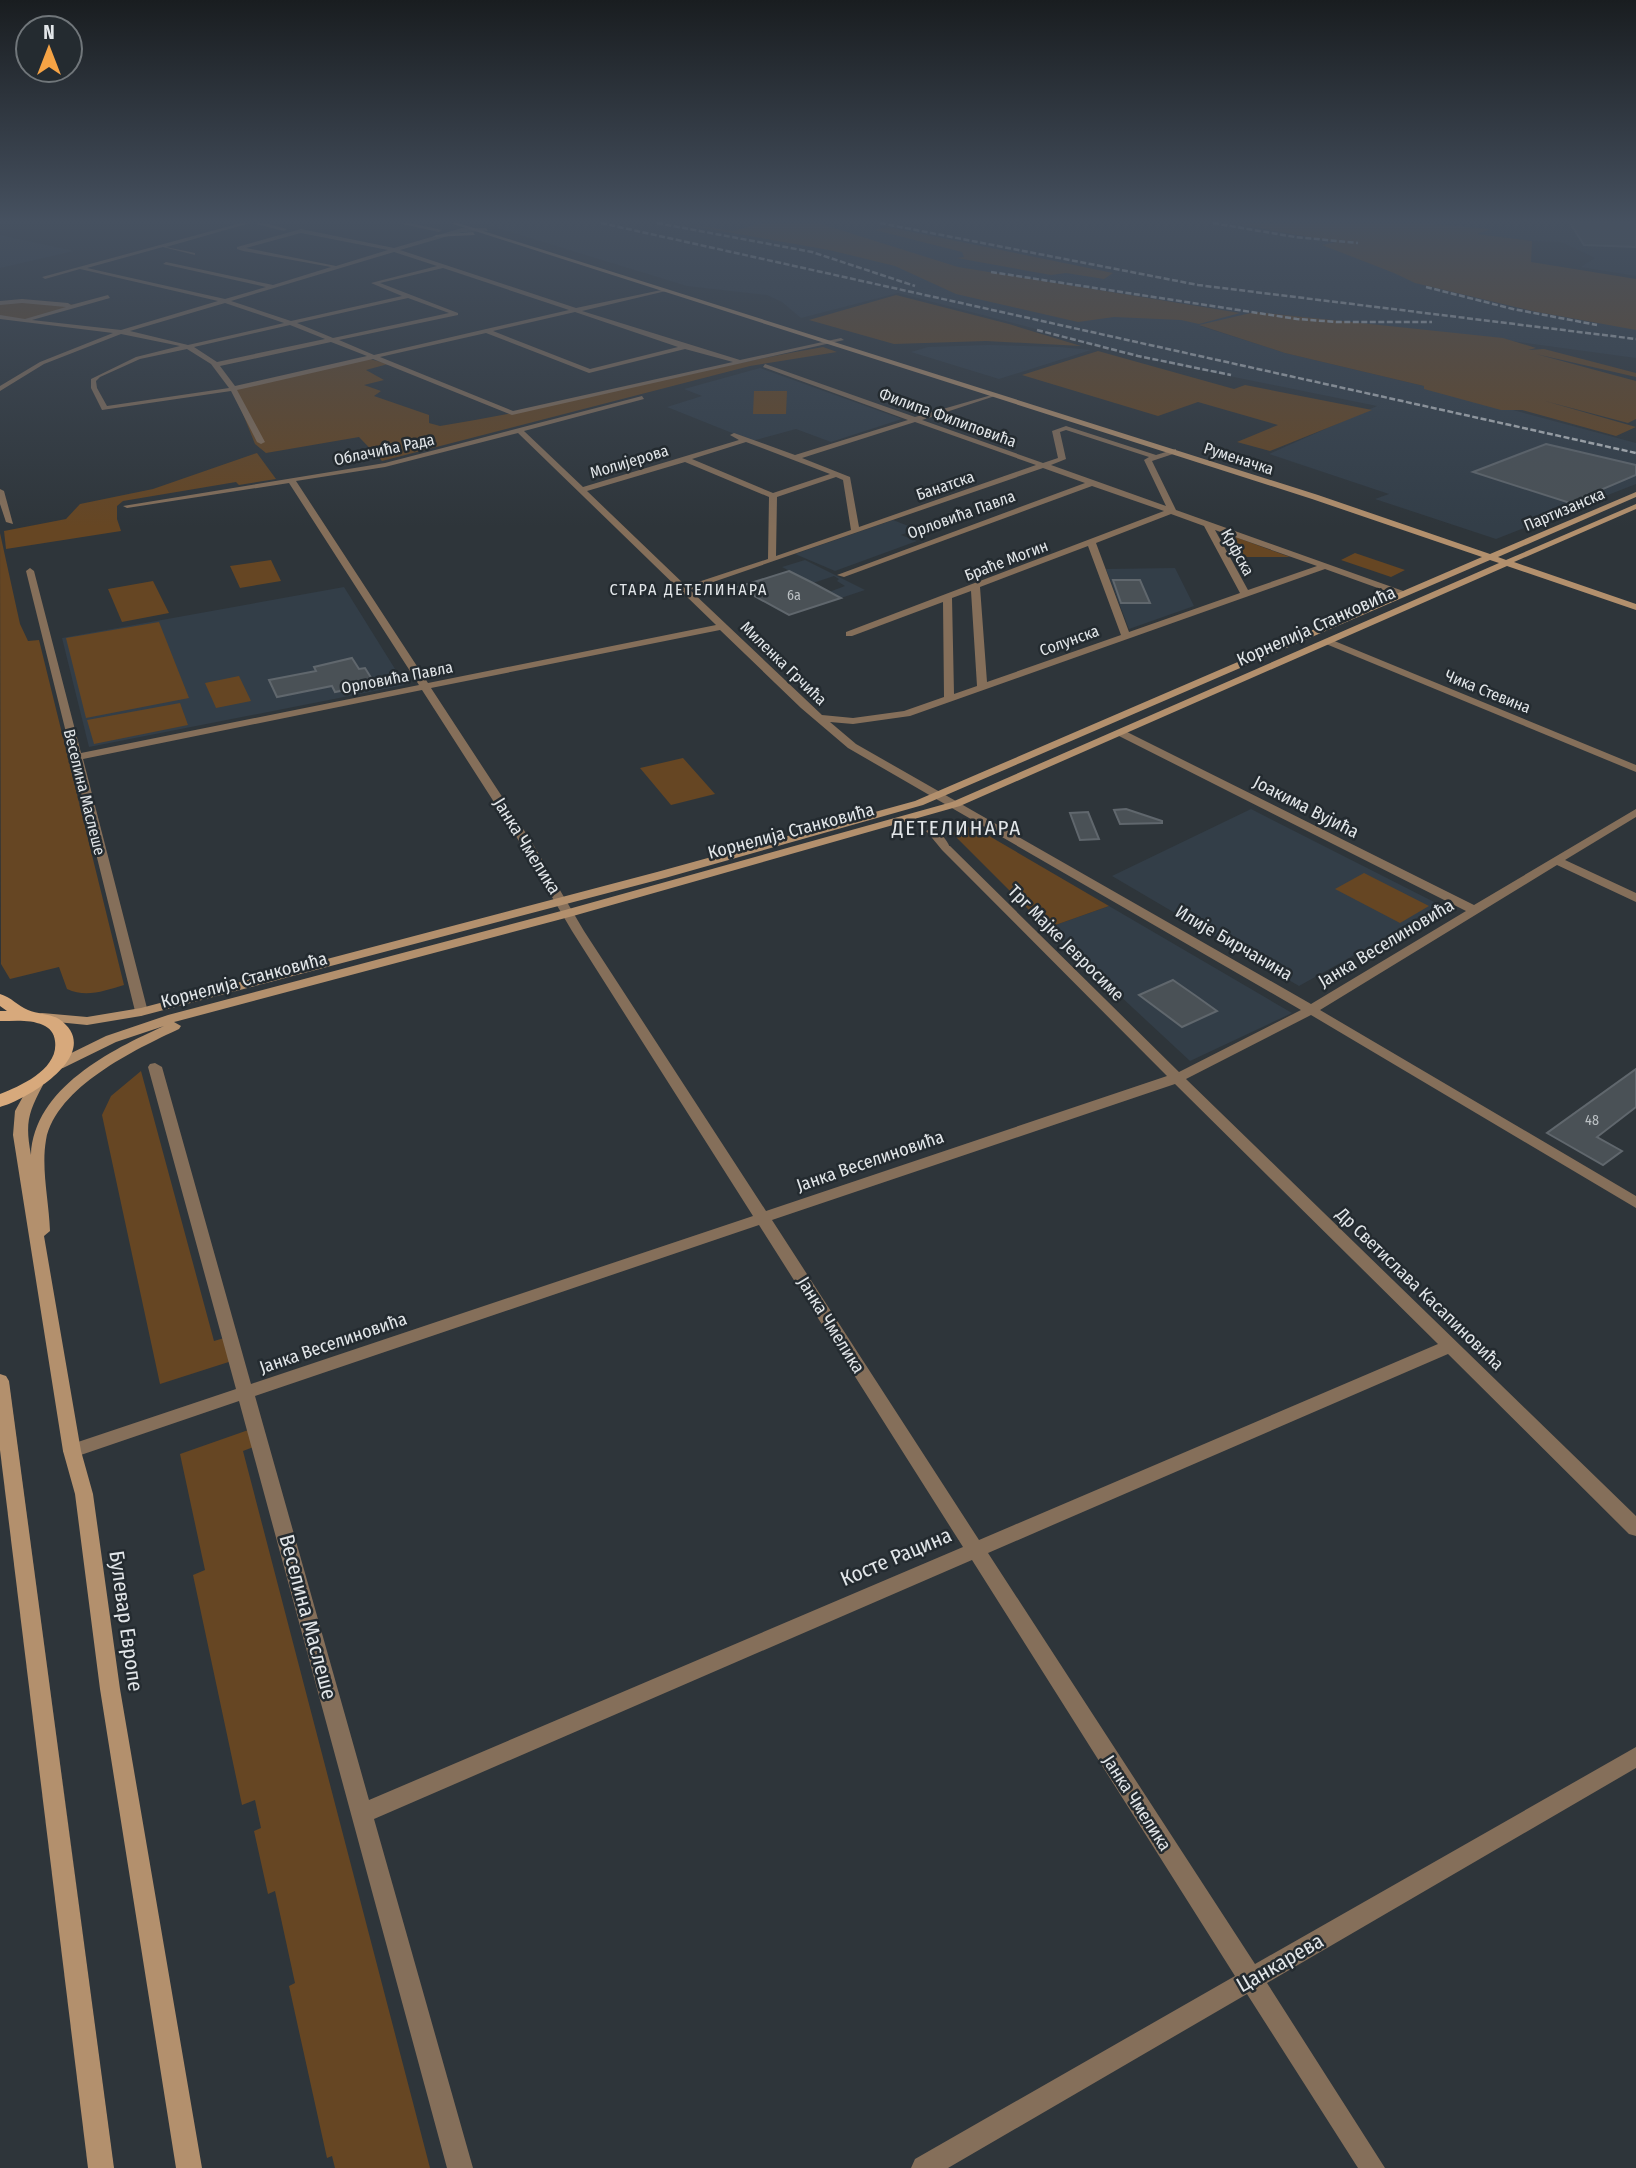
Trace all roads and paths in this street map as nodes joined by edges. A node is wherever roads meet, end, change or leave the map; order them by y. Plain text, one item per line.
1 (46, 324) edge
2 (148, 324) edge
3 (279, 324) edge
4 (294, 324) edge
5 (405, 324) edge
6 (522, 324) edge
7 (621, 324) edge
8 (769, 324) edge
9 (789, 324) edge
10 (489, 332) junction
11 (118, 333) junction
12 (334, 339) junction
13 (841, 340) junction
14 (830, 344) junction
15 (187, 346) junction
16 (685, 347) junction
17 (377, 357) junction
18 (739, 362) junction
19 (215, 365) junction
20 (765, 366) dead end
21 (0, 389) edge
22 (233, 389) junction
23 (993, 395) junction
24 (642, 398) dead end
25 (914, 420) junction
26 (520, 431) junction
27 (734, 435) dead end
28 (746, 440) junction
29 (261, 442) dead end
30 (1173, 451) junction
31 (1156, 457) junction
32 (795, 458) junction
33 (685, 459) junction
34 (1044, 466) junction
35 (837, 474) junction
36 (292, 481) junction
37 (1092, 483) junction
38 (582, 490) junction
39 (0, 491) edge
40 (1636, 494) edge
41 (774, 496) junction
42 (128, 506) dead end
43 (1636, 506) edge
44 (1172, 512) junction
45 (10, 522) dead end
46 (1207, 523) junction
47 (855, 531) junction
48 (1091, 542) junction
49 (1502, 550) junction
50 (1490, 555) junction
51 (1522, 557) junction
52 (772, 560) junction
53 (1509, 562) junction
54 (1325, 566) junction
55 (30, 571) dead end
56 (841, 575) dead end
57 (975, 586) junction
58 (686, 589) junction
59 (1245, 594) junction
60 (1403, 594) junction
61 (947, 597) junction
62 (1636, 597) edge
63 (1636, 607) edge
64 (723, 626) junction
65 (849, 634) dead end
66 (1126, 636) junction
67 (1329, 642) junction
68 (426, 687) junction
69 (982, 687) junction
70 (948, 699) junction
71 (819, 718) junction
72 (1121, 733) junction
73 (76, 757) junction
74 (1636, 769) edge
75 (940, 795) junction
76 (956, 804) junction
77 (1636, 813) edge
78 (932, 831) dead end
79 (1558, 861) junction
80 (1636, 898) edge
81 (565, 907) junction
82 (1476, 911) junction
83 (0, 999) edge
84 (219, 1005) junction
85 (1311, 1010) junction
86 (141, 1012) junction
87 (27, 1015) junction
88 (0, 1016) edge
89 (58, 1065) junction
90 (156, 1067) dead end
91 (1177, 1078) junction
92 (36, 1085) junction
93 (0, 1101) edge
94 (1636, 1203) edge
95 (762, 1217) junction
96 (42, 1275) junction
97 (1450, 1346) junction
98 (0, 1381) edge
99 (247, 1393) junction
100 (3, 1428) edge
101 (72, 1451) junction
102 (1636, 1528) edge
103 (973, 1549) junction
104 (1636, 1757) edge
105 (362, 1814) junction
106 (1251, 1980) junction
107 (101, 2168) edge
108 (189, 2168) edge
109 (460, 2168) edge
110 (924, 2168) edge
111 (1372, 2168) edge

1 - 11 street
2 - 11 street
3 - 15 street
4 - 12 street
5 - 12 street
6 - 10 street
7 - 16 street
8 - 14 main road, Руменачка
9 - 13 main road, Руменачка
10 - 16 street
10 - 17 street
11 - 15 street
11 - 21 street
12 - 17 street
12 - 19 street
13 - 14 street
13 - 49 main road, Руменачка
14 - 18 street
14 - 23 main road, Руменачка
15 - 19 street
15 - 22 street
16 - 18 street
17 - 18 street
17 - 22 street
19 - 22 street
20 - 25 street, Филипа Филиповића
22 - 29 street
23 - 25 street
23 - 30 main road, Руменачка
24 - 26 street, Облачића Рада
25 - 32 street
25 - 34 street, Филипа Филиповића
26 - 36 street, Облачића Рада
26 - 38 street, Миленка Грчића
27 - 28 street
28 - 32 street
28 - 33 street, Молијерова
30 - 31 street
30 - 50 main road, Руменачка
31 - 34 street
31 - 44 street
32 - 35 street
33 - 38 street, Молијерова
33 - 41 street
34 - 37 street, Филипа Филиповића
34 - 47 street, Банатска
35 - 41 street
35 - 47 street
36 - 42 street, Облачића Рада
36 - 68 street, Јанка Чмелика
37 - 44 street, Филипа Филиповића
37 - 56 street, Орловића Павла
38 - 58 street, Миленка Грчића
39 - 45 street
40 - 49 main road, Партизанска
41 - 52 street
43 - 51 main road, Партизанска
44 - 46 street, Филипа Филиповића
44 - 48 street, Браће Могин
46 - 54 street, Филипа Филиповића
46 - 59 street, Крфска
47 - 52 street, Банатска
48 - 57 street, Браће Могин
48 - 66 street
49 - 50 main road, Партизанска
49 - 51 main road, Руменачка
50 - 53 main road, Руменачка
50 - 60 main road, Корнелија Станковића
51 - 53 main road, Партизанска
51 - 62 main road, Руменачка
52 - 58 street, Банатска
53 - 63 main road, Руменачка
53 - 67 main road, Корнелија Станковића
54 - 59 street, Солунска
54 - 60 street, Филипа Филиповића
55 - 73 street, Веселина Маслеше
57 - 61 street, Браће Могин
57 - 69 street
58 - 64 street, Миленка Грчића
59 - 66 street, Солунска
60 - 75 main road, Корнелија Станковића
61 - 65 street, Браће Могин
61 - 70 street
64 - 68 street, Орловића Павла
64 - 71 street, Миленка Грчића
66 - 69 street, Солунска
67 - 72 main road, Корнелија Станковића
67 - 74 street, Чика Стевина
68 - 73 street, Орловића Павла
68 - 81 street, Јанка Чмелика
69 - 70 street, Солунска
70 - 71 street, Солунска
71 - 75 street, Миленка Грчића
72 - 76 main road, Корнелија Станковића
72 - 82 street, Јоакима Вујића
73 - 86 street, Веселина Маслеше
75 - 76 street, Миленка Грчића
75 - 81 main road, Корнелија Станковића
76 - 81 main road, Корнелија Станковића
76 - 85 street, Илије Бирчанина
77 - 79 street, Јанка Веселиновића
78 - 91 street, Трг Мајке Јевросиме
79 - 80 street
79 - 82 street, Јанка Веселиновића
81 - 84 main road, Корнелија Станковића
81 - 86 main road, Корнелија Станковића
81 - 95 street, Јанка Чмелика
82 - 85 street, Јанка Веселиновића
83 - 87 main road
84 - 89 main road, Корнелија Станковића
84 - 96 main road
85 - 91 street, Јанка Веселиновића
85 - 94 street, Илије Бирчанина
86 - 87 main road, Корнелија Станковића
87 - 88 main road
87 - 89 main road
89 - 92 main road
90 - 99 street, Веселина Маслеше
91 - 95 street, Јанка Веселиновића
91 - 97 street, Др Светислава Касапиновића
92 - 93 main road
92 - 96 main road, Булевар Европе
95 - 99 street, Јанка Веселиновића
95 - 103 street, Јанка Чмелика
96 - 101 main road, Булевар Европе
97 - 102 street, Др Светислава Касапиновића
97 - 103 street, Косте Рацина
98 - 100 main road
99 - 101 street, Јанка Веселиновића
99 - 105 street, Веселина Маслеше
100 - 107 main road
101 - 108 main road, Булевар Европе
103 - 105 street, Косте Рацина
103 - 106 street, Јанка Чмелика
104 - 106 street, Цанкарева
105 - 109 street, Веселина Маслеше
106 - 110 street, Цанкарева
106 - 111 street, Јанка Чмелика

